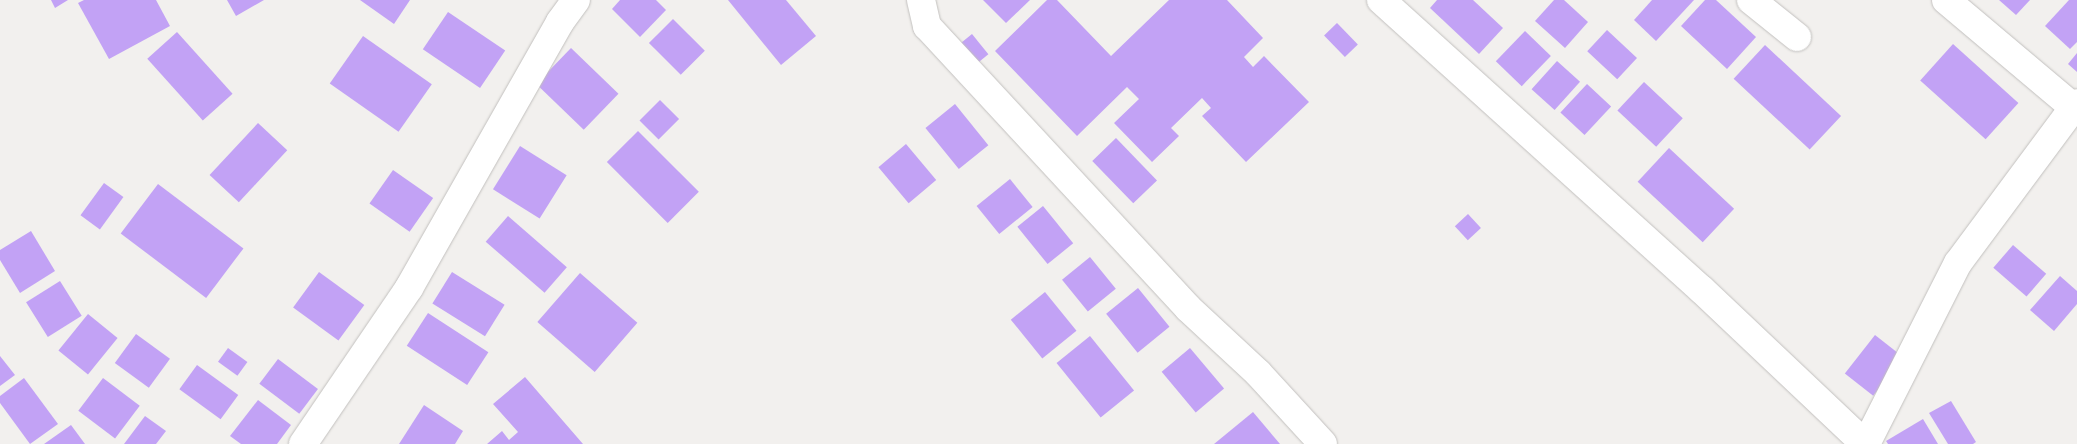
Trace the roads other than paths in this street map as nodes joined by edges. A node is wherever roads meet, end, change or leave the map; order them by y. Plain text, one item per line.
1 (576, 0) edge
2 (920, 0) edge
3 (1381, 0) edge
4 (1751, 0) edge
5 (1946, 0) edge
6 (1797, 37) dead end
7 (2075, 105) edge
8 (303, 444) edge
9 (1323, 444) edge
10 (1865, 444) edge

1 - 8 street
2 - 9 street
3 - 10 street
4 - 6 street
5 - 7 street
7 - 10 street

